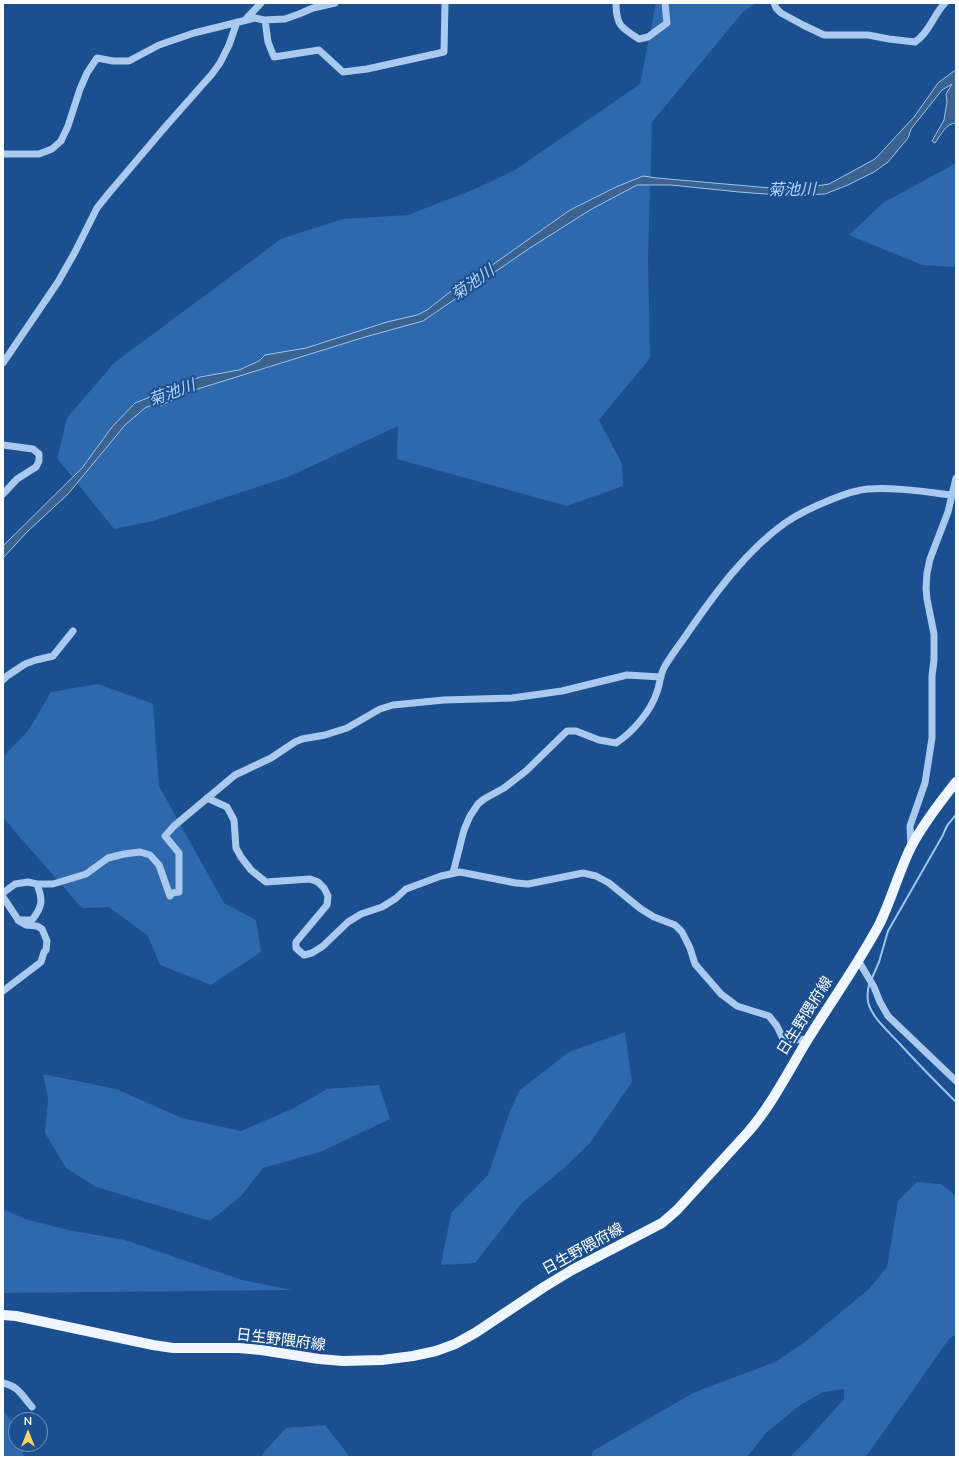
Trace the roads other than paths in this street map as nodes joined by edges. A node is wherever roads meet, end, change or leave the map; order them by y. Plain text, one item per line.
1 (261, 3) edge
2 (335, 3) edge
3 (445, 3) edge
4 (616, 3) edge
5 (665, 3) edge
6 (774, 3) edge
7 (945, 3) edge
8 (265, 20) junction
9 (241, 21) junction
10 (3, 154) edge
11 (3, 363) edge
12 (3, 445) edge
13 (956, 478) edge
14 (3, 494) edge
15 (952, 495) junction
16 (73, 632) dead end
17 (661, 677) junction
18 (3, 680) edge
19 (956, 782) edge
20 (207, 798) junction
21 (911, 847) junction
22 (453, 873) junction
23 (37, 884) junction
24 (3, 892) edge
25 (3, 897) edge
26 (6, 909) edge
27 (18, 920) junction
28 (858, 960) junction
29 (3, 991) edge
30 (808, 1039) junction
31 (956, 1081) edge
32 (3, 1315) edge
33 (3, 1383) edge
34 (32, 1407) dead end

1 - 9 street
2 - 8 street
3 - 8 street
4 - 5 street
6 - 7 street
8 - 9 street
9 - 10 street
9 - 11 street
12 - 14 street
13 - 15 street
15 - 17 street
15 - 21 street
16 - 18 street
17 - 20 street
17 - 22 street
19 - 21 main road, 日生野隈府線
20 - 22 street
20 - 23 street
21 - 28 main road, 日生野隈府線
22 - 30 street
23 - 24 street
23 - 27 street
25 - 26 street
26 - 27 street
27 - 29 street
28 - 30 main road, 日生野隈府線
28 - 31 street
30 - 32 main road, 日生野隈府線
33 - 34 street

